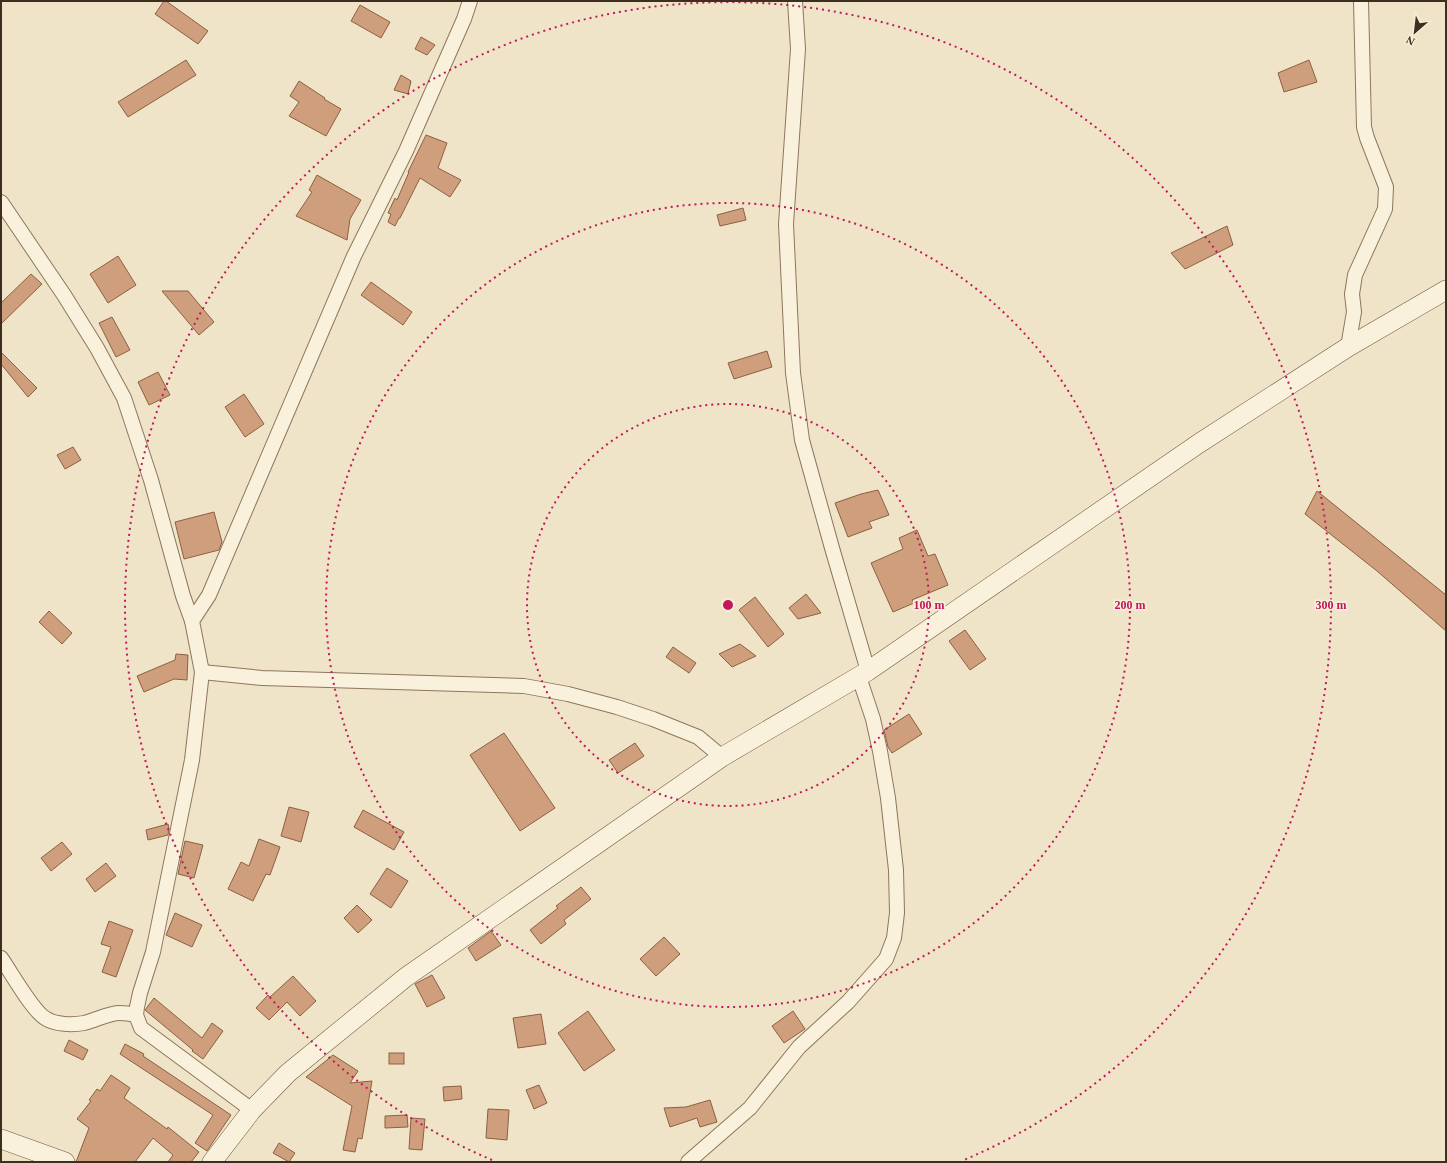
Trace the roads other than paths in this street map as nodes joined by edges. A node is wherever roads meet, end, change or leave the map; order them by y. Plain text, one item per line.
1 (470, 1) edge
2 (795, 1) edge
3 (1361, 1) edge
4 (1, 202) edge
5 (1446, 290) edge
6 (1348, 347) junction
7 (192, 621) junction
8 (202, 672) junction
9 (864, 674) junction
10 (722, 758) junction
11 (1, 958) edge
12 (136, 1015) junction
13 (252, 1110) junction
14 (1, 1139) edge
15 (65, 1162) edge
16 (212, 1162) edge
17 (688, 1162) edge

1 - 7 street
2 - 9 street
3 - 6 street
4 - 7 street
5 - 6 main road
6 - 9 main road
7 - 8 street
8 - 10 street
8 - 12 street
9 - 10 main road
9 - 17 street
10 - 13 main road
11 - 12 street
12 - 13 street
13 - 16 main road
14 - 15 main road

